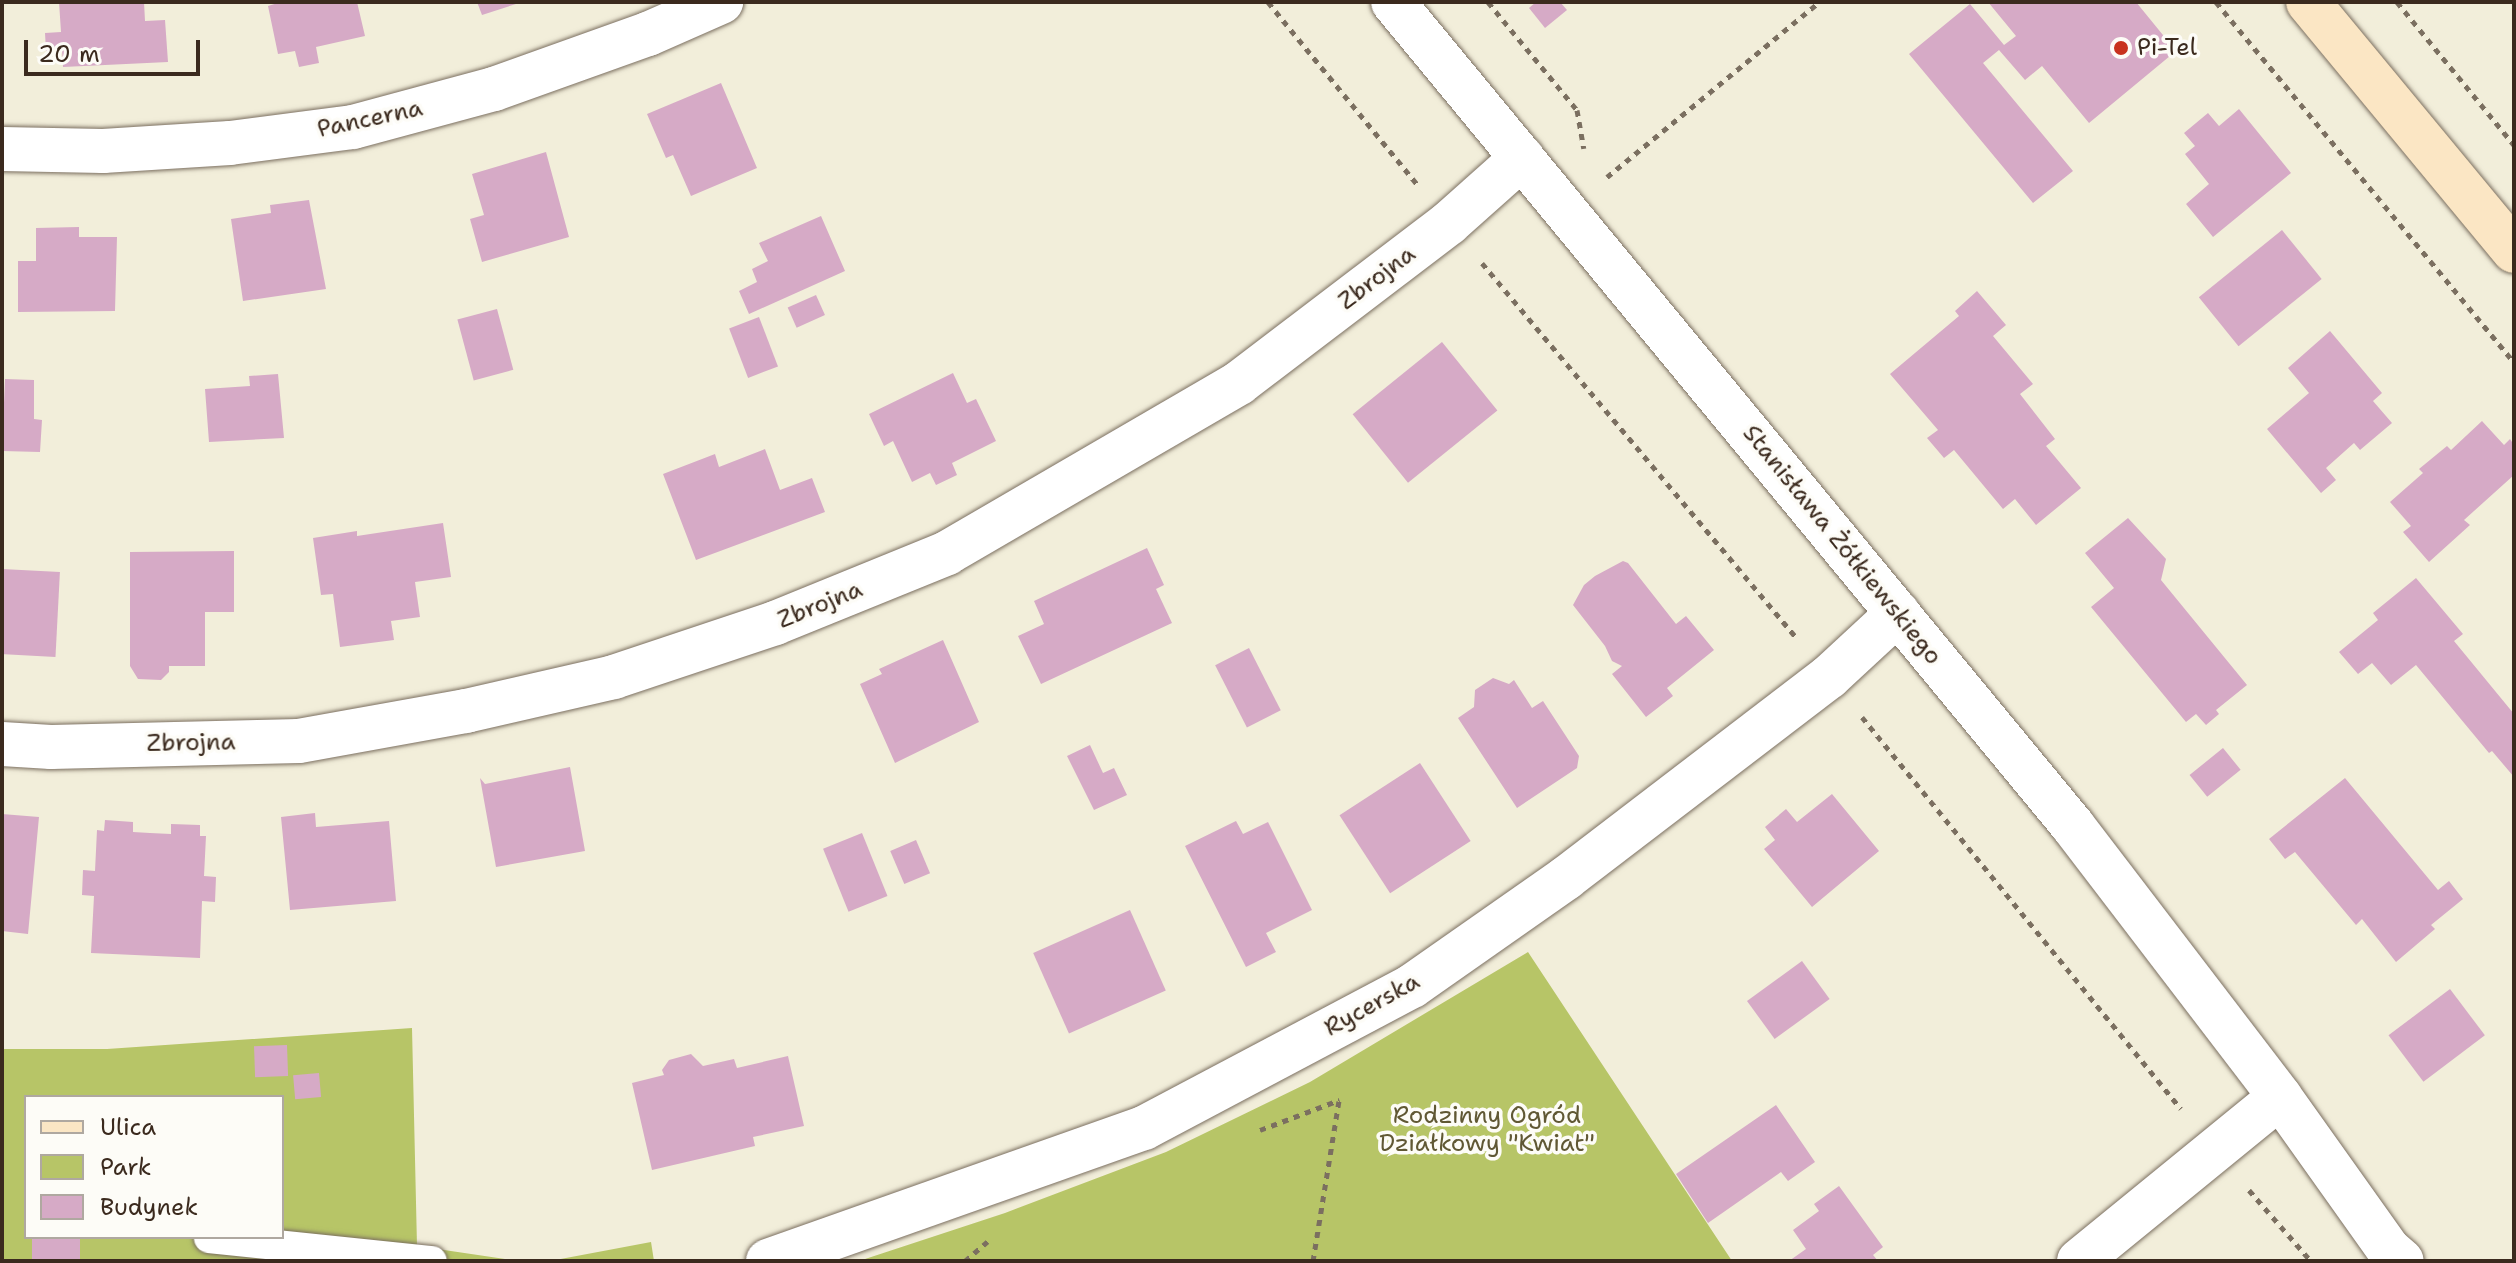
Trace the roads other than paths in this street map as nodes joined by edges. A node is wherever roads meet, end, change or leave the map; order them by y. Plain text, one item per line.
1 (721, 2) edge
2 (1393, 2) edge
3 (2308, 2) edge
4 (2, 149) edge
5 (1522, 158) junction
6 (2514, 251) edge
7 (1898, 613) junction
8 (2, 744) edge
9 (2280, 1097) junction
10 (219, 1239) edge
11 (432, 1261) edge
12 (768, 1261) edge
13 (2079, 1261) edge
14 (2402, 1261) edge

1 - 4 street, Pancerna
2 - 5 street, Stanisława Żółkiewskiego
3 - 6 street
5 - 7 street, Stanisława Żółkiewskiego
5 - 8 street, Zbrojna
7 - 9 street, Stanisława Żółkiewskiego
7 - 12 street, Rycerska
9 - 13 street
9 - 14 street, Stanisława Żółkiewskiego
10 - 11 lane

